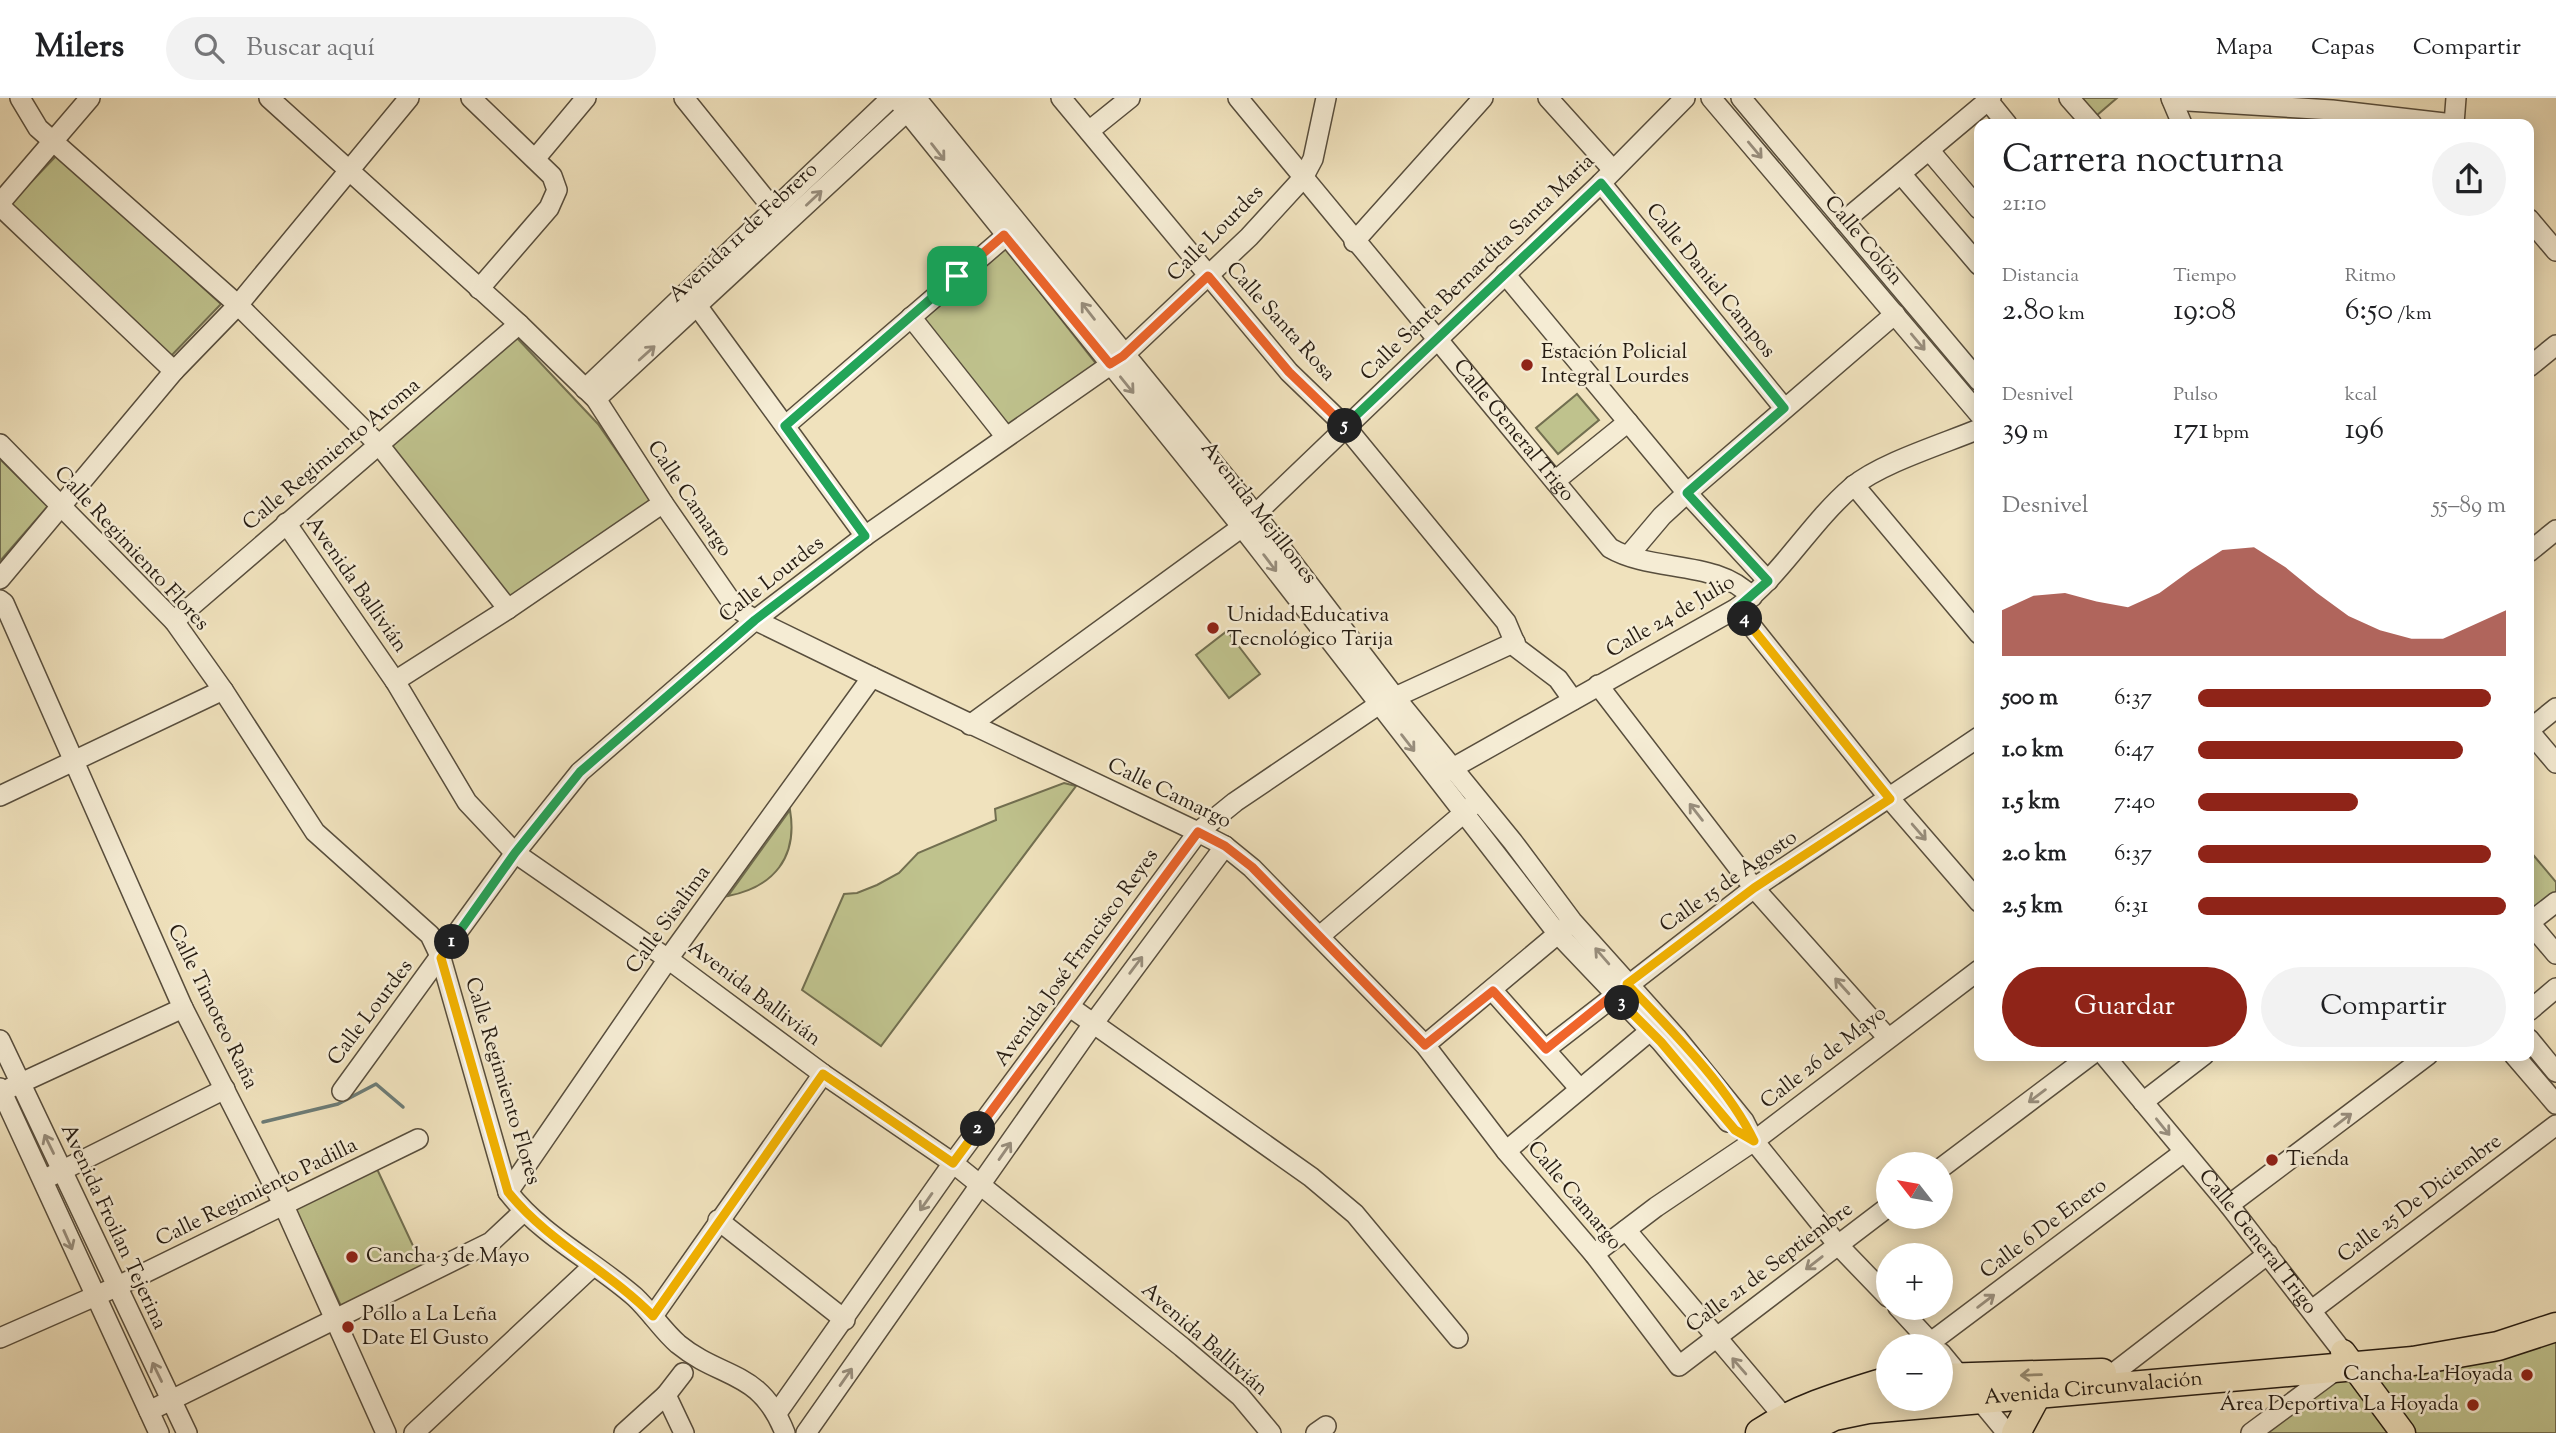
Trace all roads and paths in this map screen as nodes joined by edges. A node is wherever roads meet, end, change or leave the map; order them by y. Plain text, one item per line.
1 (20, 98) edge
2 (90, 98) edge
3 (269, 98) edge
4 (409, 98) edge
5 (471, 98) edge
6 (586, 98) edge
7 (684, 98) edge
8 (1062, 98) edge
9 (1130, 98) edge
10 (1238, 98) edge
11 (1326, 98) edge
12 (1483, 98) edge
13 (1548, 98) edge
14 (1685, 98) edge
15 (1711, 98) edge
16 (1741, 98) edge
17 (2069, 98) edge
18 (2456, 98) edge
19 (1989, 99) edge
20 (2172, 99) edge
21 (908, 101) edge
22 (2333, 104) edge
23 (2003, 119) edge
24 (2088, 119) edge
25 (2180, 119) edge
26 (2424, 119) edge
27 (2454, 119) edge
28 (1089, 131) junction
29 (53, 140) junction
30 (1929, 150) junction
31 (535, 159) junction
32 (350, 169) junction
33 (1901, 174) junction
34 (1607, 177) junction
35 (1303, 178) junction
36 (1974, 203) edge
37 (0, 204) edge
38 (774, 210) junction
39 (1844, 221) junction
40 (2534, 225) edge
41 (1012, 230) junction
42 (1354, 242) junction
43 (2556, 251) edge
44 (1974, 259) edge
45 (1506, 274) junction
46 (1208, 276) junction
47 (479, 289) junction
48 (238, 305) junction
49 (698, 307) junction
50 (1895, 314) junction
51 (911, 317) junction
52 (519, 324) junction
53 (1439, 338) junction
54 (2556, 345) edge
55 (1117, 360) junction
56 (2534, 363) edge
57 (174, 371) junction
58 (1974, 375) edge
59 (591, 394) junction
60 (1784, 408) junction
61 (1974, 408) edge
62 (1628, 422) junction
63 (785, 426) junction
64 (1345, 426) junction
65 (1974, 431) edge
66 (1006, 437) junction
67 (0, 444) edge
68 (380, 446) junction
69 (1555, 481) junction
70 (1854, 485) junction
71 (1687, 493) junction
72 (61, 503) junction
73 (663, 503) junction
74 (1249, 521) junction
75 (286, 523) junction
76 (2556, 530) edge
77 (865, 536) junction
78 (2534, 548) edge
79 (1629, 555) junction
80 (0, 579) edge
81 (1768, 581) junction
82 (0, 600) edge
83 (1744, 603) junction
84 (508, 609) junction
85 (755, 620) junction
86 (174, 621) junction
87 (1974, 628) edge
88 (1515, 642) junction
89 (872, 677) junction
90 (395, 681) junction
91 (1598, 685) junction
92 (223, 690) junction
93 (1573, 699) junction
94 (1386, 701) junction
95 (2556, 708) edge
96 (970, 725) junction
97 (2534, 726) edge
98 (2534, 736) edge
99 (1974, 740) edge
100 (75, 760) junction
101 (2556, 763) edge
102 (1443, 773) junction
103 (0, 796) edge
104 (1890, 799) junction
105 (1479, 801) junction
106 (1463, 813) junction
107 (1198, 832) junction
108 (1225, 846) junction
109 (515, 853) junction
110 (1754, 888) junction
111 (1974, 896) edge
112 (2556, 902) edge
113 (2534, 919) edge
114 (1565, 928) junction
115 (2534, 929) edge
116 (1321, 935) junction
117 (2556, 954) edge
118 (441, 958) junction
119 (668, 959) junction
120 (1974, 974) edge
121 (2556, 988) edge
122 (1620, 989) junction
123 (1493, 991) junction
124 (1069, 1007) junction
125 (2534, 1007) edge
126 (183, 1008) junction
127 (1093, 1024) junction
128 (1650, 1031) junction
129 (1887, 1037) junction
130 (0, 1040) edge
131 (1425, 1045) junction
132 (2534, 1046) edge
133 (1546, 1049) junction
134 (2083, 1061) edge
135 (2110, 1061) edge
136 (2196, 1061) edge
137 (2420, 1061) edge
138 (2519, 1061) edge
139 (2556, 1072) edge
140 (823, 1074) junction
141 (5, 1089) edge
142 (225, 1089) junction
143 (1580, 1089) junction
144 (342, 1091) dead end
145 (2143, 1102) junction
146 (2556, 1104) edge
147 (2556, 1125) edge
148 (418, 1139) dead end
149 (1754, 1141) junction
150 (1506, 1150) junction
151 (2183, 1152) junction
152 (1953, 1159) edge
153 (953, 1163) junction
154 (62, 1171) junction
155 (41, 1181) junction
156 (982, 1185) junction
157 (508, 1192) junction
158 (2229, 1205) junction
159 (284, 1206) junction
160 (523, 1212) junction
161 (1876, 1216) edge
162 (718, 1220) junction
163 (1626, 1230) junction
164 (1838, 1245) junction
165 (1594, 1254) junction
166 (2268, 1254) junction
167 (593, 1266) junction
168 (1876, 1285) edge
169 (116, 1287) junction
170 (94, 1296) junction
171 (2556, 1306) edge
172 (2312, 1310) junction
173 (653, 1316) junction
174 (845, 1320) junction
175 (1910, 1320) edge
176 (335, 1321) junction
177 (2556, 1327) edge
178 (1924, 1334) edge
179 (1952, 1334) edge
180 (0, 1338) edge
181 (1458, 1338) dead end
182 (1715, 1339) junction
183 (2345, 1363) junction
184 (1679, 1366) joint
185 (2115, 1372) junction
186 (683, 1373) dead end
187 (1876, 1385) edge
188 (1960, 1385) edge
189 (666, 1395) junction
190 (2036, 1396) junction
191 (172, 1402) junction
192 (149, 1411) junction
193 (777, 1413) junction
194 (1798, 1428) edge
195 (159, 1433) edge
196 (187, 1433) edge
197 (386, 1433) edge
198 (414, 1433) edge
199 (624, 1433) edge
200 (684, 1433) edge
201 (785, 1433) edge
202 (806, 1433) edge
203 (1271, 1433) edge
204 (1760, 1433) edge
205 (2007, 1433) edge
206 (2016, 1433) edge
207 (2251, 1433) edge
208 (2403, 1433) edge

1 - 29 street
2 - 29 street
3 - 32 street, Calle Camargo
4 - 32 street
5 - 31 street
6 - 31 street
7 - 38 street
8 - 28 street, Calle Santa Rosa
9 - 28 street
10 - 35 street, Calle General Trigo
11 - 35 street, Calle Lourdes
12 - 42 street
13 - 34 street, Calle Daniel Campos
14 - 34 street, Calle Santa Bernardita Santa Maria
15 -> 50 street, Calle Colón
16 - 39 street, Calle Colón
17 - 24 street
18 - 27 street
19 - 23 street
19 - 30 street
20 - 22 street
20 - 25 street
21 - 38 street, Avenida 11 de Febrero
21 - 41 street, Avenida Mejillones
49 -> 21 street, Avenida 11 de Febrero
22 - 26 street
28 - 46 street, Calle Santa Rosa
29 - 37 street
29 - 48 street
30 - 33 street
30 - 36 street
31 - 47 street
32 - 47 street, Calle Camargo
32 - 48 street
33 - 39 street
33 - 44 street
34 - 45 street, Calle Santa Bernardita Santa Maria
34 - 60 street, Calle Daniel Campos
35 - 42 street, Calle General Trigo
35 - 46 street, Calle Lourdes
37 - 57 street
38 - 59 street, Avenida 11 de Febrero
39 - 58 street, Calle Colón
40 - 43 street
41 - 51 street
41 - 55 street, Avenida Mejillones
42 - 53 street, Calle General Trigo
45 - 53 street, Calle Santa Bernardita Santa Maria
45 - 62 street
46 - 55 street, Calle Lourdes
46 - 64 street, Calle Santa Rosa
47 - 52 street, Calle Camargo
48 - 57 street
48 - 68 street
59 -> 49 street, Avenida 11 de Febrero
49 - 63 street
50 - 60 street
50 -> 61 street, Calle Colón
51 - 63 street
51 - 66 street
52 - 59 street, Calle Camargo
52 - 68 street, Calle Regimiento Aroma
53 - 64 street, Calle Santa Bernardita Santa Maria
53 - 69 street, Calle General Trigo
54 - 56 street
55 - 66 street, Calle Lourdes
55 - 74 street, Avenida Mejillones
57 - 72 street
59 - 73 street, Calle Camargo
60 - 71 street
62 - 69 street
62 - 71 street
63 - 77 street
64 - 74 street, Calle Santa Bernardita Santa Maria
64 - 88 street, Calle Santa Rosa
65 - 70 street, Calle 24 de Julio
66 - 77 street, Calle Lourdes
67 - 72 street, Calle Regimiento Flores
68 - 75 street, Calle Regimiento Aroma
68 - 84 street
69 - 79 street, Calle General Trigo
70 - 81 street, Calle 24 de Julio
70 - 87 street
71 - 79 street
71 - 81 street
72 - 80 street
72 - 86 street, Calle Regimiento Flores
73 - 84 street
73 - 85 street, Calle Camargo
74 - 94 street, Avenida Mejillones
74 - 96 street, Calle Santa Bernardita Santa Maria
75 - 86 street, Calle Regimiento Aroma
75 - 90 street, Avenida Ballivián
76 - 78 street
77 - 85 street, Calle Lourdes
79 - 83 street, Calle General Trigo
81 - 83 street, Calle 24 de Julio
82 - 100 street, Calle Timoteo Raña
83 - 91 street, Calle 24 de Julio
83 - 104 street, Calle General Trigo
84 - 90 street
85 - 89 street, Calle Camargo
85 - 109 street, Calle Lourdes
86 - 92 street, Calle Regimiento Flores
88 - 93 street, Calle Santa Rosa
88 - 94 street, Avenida José Francisco Reyes
89 - 96 street, Calle Camargo
89 - 119 street, Calle Sisalima
90 - 109 street, Avenida Ballivián
91 - 93 street, Calle 24 de Julio
110 -> 91 street
92 - 100 street
92 - 118 street, Calle Regimiento Flores
93 - 102 street, Calle 24 de Julio
94 - 102 street, Avenida Mejillones
94 - 107 street, Avenida José Francisco Reyes
95 - 97 street
96 - 107 street, Calle Camargo
98 - 101 street
99 - 104 street, Calle 15 de Agosto
100 - 103 street
100 - 126 street, Calle Timoteo Raña
102 - 105 street, Avenida Mejillones
102 - 106 street, Avenida Mejillones
104 - 110 street, Calle 15 de Agosto
104 -> 111 street, Calle General Trigo
105 - 106 street
105 - 114 street, Avenida Mejillones
106 - 114 street, Avenida Mejillones
106 - 116 street
107 - 108 street, Calle Camargo
107 - 124 street, Avenida José Francisco Reyes
108 - 116 street, Calle Camargo
127 -> 108 street
109 - 118 street, Calle Lourdes
109 - 119 street, Avenida Ballivián
110 - 122 street, Calle 15 de Agosto
129 -> 110 street
112 - 113 street
114 - 122 street, Avenida Mejillones
114 - 123 street
115 - 117 street
116 - 131 street, Calle Camargo
118 - 144 street, Calle Lourdes
118 - 157 street, Calle Regimiento Flores
119 - 140 street, Avenida Ballivián
119 - 157 street, Calle Sisalima
120 - 129 street, Calle 26 de Mayo
121 - 125 street
122 - 128 street, Avenida Mejillones
122 - 133 street, Calle 15 de Agosto
122 - 149 street, Avenida Mejillones
123 - 131 street
123 - 133 street
124 - 127 street
124 - 153 street, Avenida José Francisco Reyes
126 - 141 street
126 - 142 street, Calle Timoteo Raña
156 -> 127 street
127 - 181 street
128 - 143 street
128 - 149 street, Avenida Mejillones
129 - 149 street, Calle 26 de Mayo
130 - 141 street, Avenida Froilan Tejerina
131 - 150 street, Calle Camargo
132 - 139 street
133 - 143 street
134 -> 152 street
135 - 145 street, Calle General Trigo
136 - 145 street
158 -> 137 street
138 - 146 street
140 - 153 street, Avenida Ballivián
140 - 162 street
154 -> 141 street, Avenida Froilan Tejerina
141 - 155 street, Avenida Froilan Tejerina
142 - 154 street
142 - 159 street, Calle Timoteo Raña
143 - 150 street
145 -> 151 street, Calle General Trigo
147 - 172 street, Calle 25 De Diciembre
148 - 159 street, Calle Regimiento Padilla
149 - 163 street, Calle 26 de Mayo
149 - 164 street, Avenida Mejillones
150 - 165 street, Calle Camargo
151 - 158 street, Calle General Trigo
179 -> 151 street, Calle 6 De Enero
153 - 156 street, Avenida Ballivián
153 -> 174 street, Avenida José Francisco Reyes
154 - 155 street
154 - 169 street, Avenida Froilan Tejerina
155 -> 170 street, Avenida Froilan Tejerina
202 -> 156 street
156 - 203 street, Avenida Ballivián
157 - 160 street, Calle Regimiento Flores
158 - 166 street, Calle General Trigo
159 - 169 street, Calle Regimiento Padilla
159 - 176 street, Calle Timoteo Raña
160 - 167 street, Calle Regimiento Flores
160 - 176 street
161 - 164 street, Calle 21 de Septiembre
162 - 173 street
162 - 174 street
163 - 165 street, Calle 26 de Mayo
163 - 182 street, Calle Camargo
164 - 168 street, Avenida Mejillones
164 -> 182 street, Calle 21 de Septiembre
165 - 184 street, Calle Camargo
166 - 172 street, Calle General Trigo
166 - 185 street
167 - 173 street, Calle Regimiento Flores
167 - 198 street
169 - 170 street, Calle Regimiento Padilla
191 -> 169 street, Avenida Froilan Tejerina
170 - 180 street, Calle Regimiento Padilla
170 - 192 street, Avenida Froilan Tejerina
171 - 183 highway, Avenida Circunvalación
172 - 183 street, Calle General Trigo
173 - 193 street, Calle Regimiento Flores
174 - 193 street, Avenida José Francisco Reyes
175 - 178 street
176 - 191 street
176 - 197 street, Calle Timoteo Raña
177 - 183 highway, Avenida Circunvalación
182 - 184 street, Calle 21 de Septiembre
194 -> 182 street, Calle Camargo
183 - 185 highway, Avenida Circunvalación
183 - 190 highway, Avenida Circunvalación
183 - 207 street
183 - 208 main road, Calle General Trigo
185 -> 188 highway, Avenida Circunvalación
186 - 189 street
187 - 194 highway, Avenida Circunvalación
188 - 190 highway, Avenida Circunvalación
188 - 194 highway, Avenida Circunvalación
188 - 205 street
189 - 199 street
189 - 200 street
190 - 206 highway
191 - 192 street
191 - 196 street, Avenida Froilan Tejerina
192 - 195 street, Avenida Froilan Tejerina
193 - 201 street, Calle Regimiento Flores
194 - 204 highway, Avenida Circunvalación

